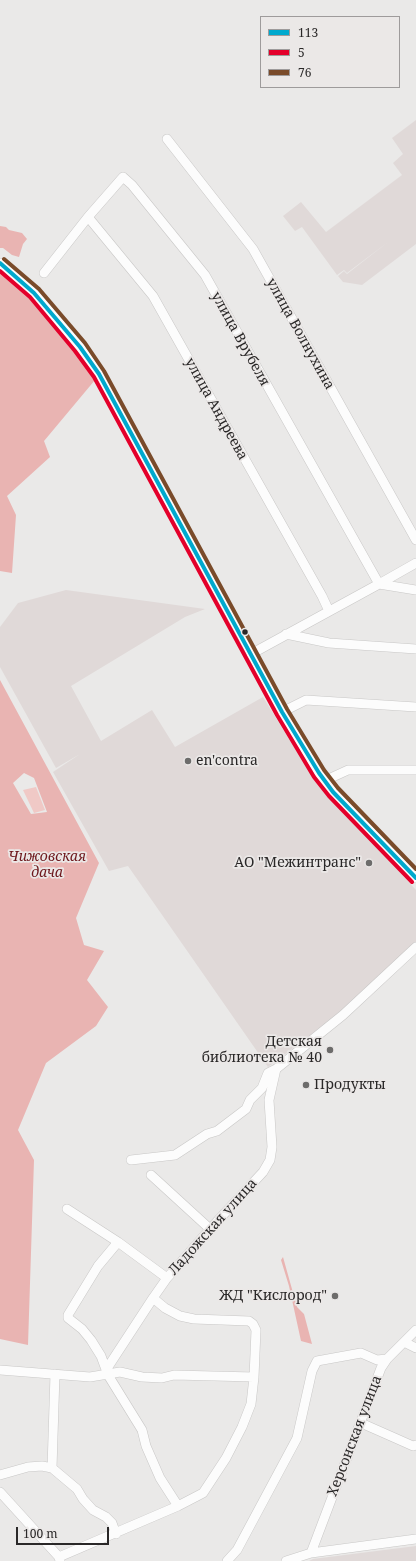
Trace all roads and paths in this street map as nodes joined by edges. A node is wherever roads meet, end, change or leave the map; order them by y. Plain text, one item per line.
1 (167, 140) dead end
2 (88, 217) junction
3 (0, 263) edge
4 (44, 273) dead end
5 (416, 540) edge
6 (416, 564) edge
7 (379, 584) junction
8 (416, 590) edge
9 (329, 611) junction
10 (286, 634) junction
11 (416, 649) edge
12 (251, 654) junction
13 (416, 707) edge
14 (282, 712) junction
15 (415, 771) edge
16 (324, 781) junction
17 (416, 878) edge
18 (416, 947) edge
19 (276, 1069) junction
20 (131, 1160) dead end
21 (151, 1175) dead end
22 (67, 1209) dead end
23 (210, 1229) junction
24 (118, 1242) junction
25 (167, 1278) junction
26 (153, 1298) junction
27 (416, 1330) edge
28 (404, 1342) junction
29 (416, 1348) edge
30 (387, 1359) junction
31 (0, 1370) edge
32 (107, 1373) junction
33 (55, 1374) junction
34 (254, 1376) junction
35 (361, 1423) junction
36 (416, 1445) edge
37 (52, 1468) junction
38 (0, 1475) edge
39 (0, 1492) edge
40 (178, 1506) junction
41 (116, 1534) junction
42 (416, 1539) edge
43 (311, 1553) junction
44 (60, 1559) edge
45 (291, 1560) edge
46 (227, 1561) edge

1 - 5 street, улица Волнухина
2 - 4 street, улица Врубеля
2 - 7 street, улица Врубеля
2 - 9 street, улица Андреева
3 - 12 street
6 - 7 street
7 - 8 street
7 - 9 street
9 - 10 street
10 - 11 street
10 - 12 street
12 - 14 street
13 - 14 street
14 - 16 street
15 - 16 street
16 - 17 street
18 - 19 street
19 - 20 street
19 - 23 street, Ладожская улица
21 - 23 street
22 - 24 street
23 - 25 street, Ладожская улица
24 - 25 street
24 - 32 street
25 - 26 street, Ладожская улица
26 - 32 street, Ладожская улица
26 - 34 street
27 - 28 street, Херсонская улица
28 - 29 street
28 - 30 street, Херсонская улица
30 - 35 street, Херсонская улица
30 - 46 street
31 - 33 street
32 - 33 street
32 - 34 street
32 - 40 street
33 - 37 street
34 - 40 street
35 - 36 street
35 - 43 street, Херсонская улица
37 - 38 street
37 - 41 street
39 - 44 street
40 - 41 street
41 - 44 street
42 - 43 street
43 - 45 street

